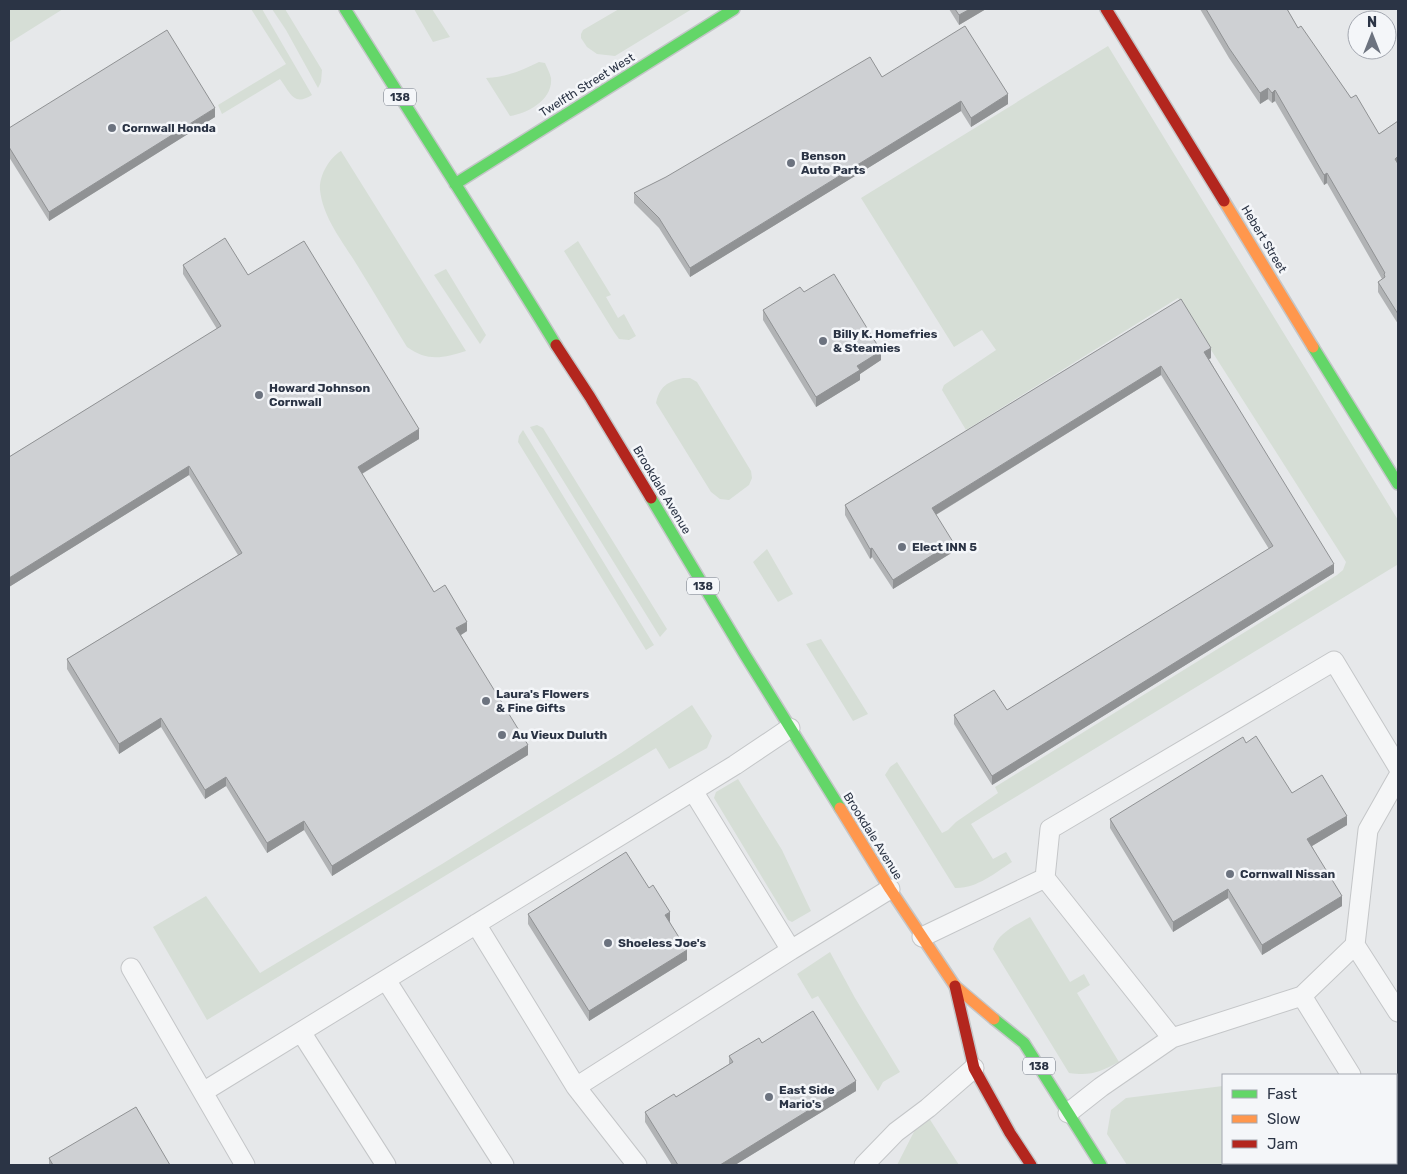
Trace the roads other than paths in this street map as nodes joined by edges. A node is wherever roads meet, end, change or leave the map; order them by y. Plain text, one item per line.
1 (345, 9) edge
2 (734, 9) edge
3 (1106, 9) edge
4 (455, 184) junction
5 (1398, 484) edge
6 (790, 728) junction
7 (1398, 768) edge
8 (1398, 778) edge
9 (693, 791) junction
10 (1045, 878) junction
11 (890, 889) junction
12 (476, 924) junction
13 (922, 937) junction
14 (1355, 945) junction
15 (791, 950) junction
16 (131, 968) dead end
17 (386, 980) junction
18 (955, 986) junction
19 (1302, 996) junction
20 (1398, 1012) edge
21 (301, 1032) junction
22 (1172, 1038) junction
23 (974, 1068) junction
24 (1350, 1074) edge
25 (576, 1088) junction
26 (203, 1092) junction
27 (1068, 1113) junction
28 (1010, 1133) junction
29 (245, 1165) edge
30 (386, 1165) edge
31 (504, 1165) edge
32 (637, 1165) edge
33 (864, 1165) edge
34 (1015, 1165) edge
35 (1031, 1165) edge
36 (1101, 1165) edge

1 - 4 main road, Brookdale Avenue / 138
2 - 4 main road, Twelfth Street West
3 - 5 main road, Hebert Street
4 - 6 main road, Brookdale Avenue / 138
6 - 9 lane
6 - 11 main road, Brookdale Avenue / 138
7 - 10 lane
8 - 14 lane
9 - 12 lane
9 - 15 lane
10 - 13 lane
10 - 22 lane
11 - 13 main road, Brookdale Avenue / 138
11 - 15 lane
12 - 17 lane
12 - 25 lane
13 - 18 main road, Brookdale Avenue / 138
14 - 19 lane
14 - 20 lane
15 - 25 lane
16 - 26 lane
17 - 21 lane
17 - 31 lane
18 - 23 main road, Brookdale Avenue / 138
18 - 27 main road, Brookdale Avenue / 138
19 - 22 lane
19 - 24 lane
21 - 26 lane
21 - 30 lane
22 - 27 lane
23 - 28 main road, Brookdale Avenue / 138
23 - 33 lane
25 - 32 lane
26 - 29 lane
27 - 36 main road, Brookdale Avenue / 138
28 - 34 lane
28 - 35 main road, Brookdale Avenue / 138

